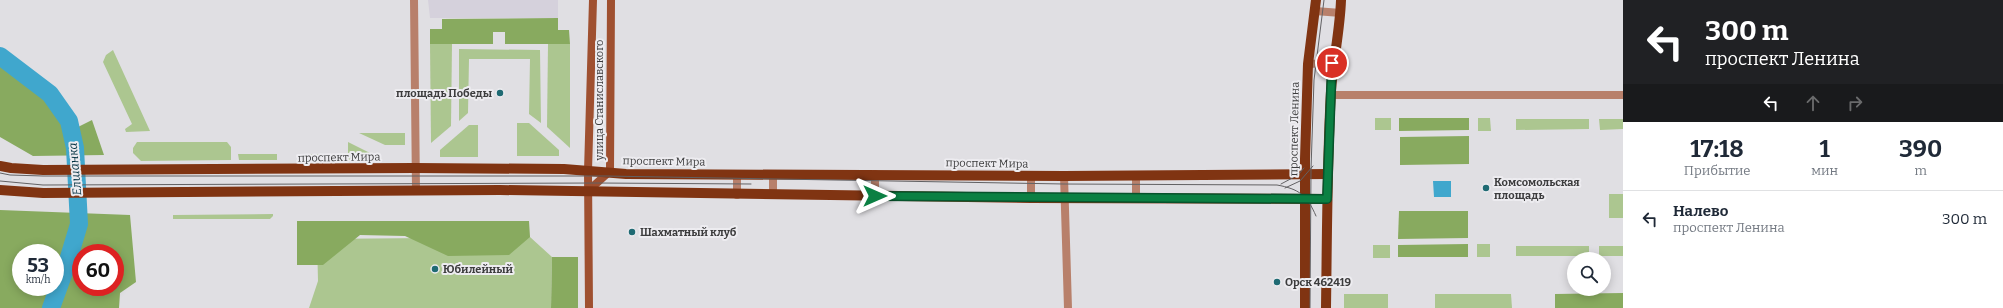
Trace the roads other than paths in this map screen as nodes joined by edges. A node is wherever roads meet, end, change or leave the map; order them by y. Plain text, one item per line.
1 (414, 0) edge
2 (593, 0) edge
3 (611, 0) edge
4 (1316, 0) edge
5 (1341, 0) edge
6 (1315, 11) junction
7 (1340, 13) junction
8 (1332, 63) junction
9 (1308, 64) junction
10 (1331, 95) junction
11 (1623, 95) edge
12 (0, 166) edge
13 (416, 168) junction
14 (588, 171) junction
15 (610, 172) junction
16 (737, 174) junction
17 (773, 174) junction
18 (876, 174) junction
19 (1327, 174) junction
20 (1305, 175) junction
21 (1031, 176) junction
22 (1064, 176) junction
23 (1136, 176) junction
24 (0, 190) edge
25 (416, 191) junction
26 (588, 191) junction
27 (737, 195) junction
28 (773, 195) junction
29 (875, 196) junction
30 (1031, 198) junction
31 (1064, 198) junction
32 (1136, 198) junction
33 (1305, 199) junction
34 (1327, 199) junction
35 (589, 308) edge
36 (1068, 308) edge
37 (1305, 308) edge
38 (1326, 308) edge

1 - 13 street
2 - 14 main road, улица Станиславского
3 - 15 main road, улица Станиславского
4 - 6 main road, проспект Ленина
5 - 7 main road
6 - 7 street
6 - 9 main road, проспект Ленина
7 - 8 main road
8 - 9 street
8 - 10 main road
9 - 20 main road, проспект Ленина
10 - 11 street
10 - 19 main road
12 - 13 main road, проспект Мира
13 - 14 main road, проспект Мира
13 - 25 street
14 - 15 main road, проспект Мира
14 - 26 main road, улица Станиславского
15 - 16 main road, проспект Мира
15 - 26 main road, улица Станиславского
16 - 17 main road, проспект Мира
16 - 27 street
17 - 18 main road, проспект Мира
17 - 28 street
18 - 21 main road, проспект Мира
18 - 29 street
19 - 20 main road, проспект Мира
19 - 34 main road
20 - 23 main road, проспект Мира
20 - 33 main road, проспект Ленина
21 - 22 main road, проспект Мира
21 - 30 street
22 - 23 main road, проспект Мира
22 - 31 street
23 - 32 street
24 - 25 main road
25 - 26 main road
26 - 27 main road
26 - 35 main road, улица Станиславского
27 - 28 main road
28 - 29 main road
29 - 30 main road
30 - 31 main road
31 - 32 main road
31 - 36 street
32 - 33 main road
33 - 34 main road
33 - 37 main road, проспект Ленина
34 - 38 main road

